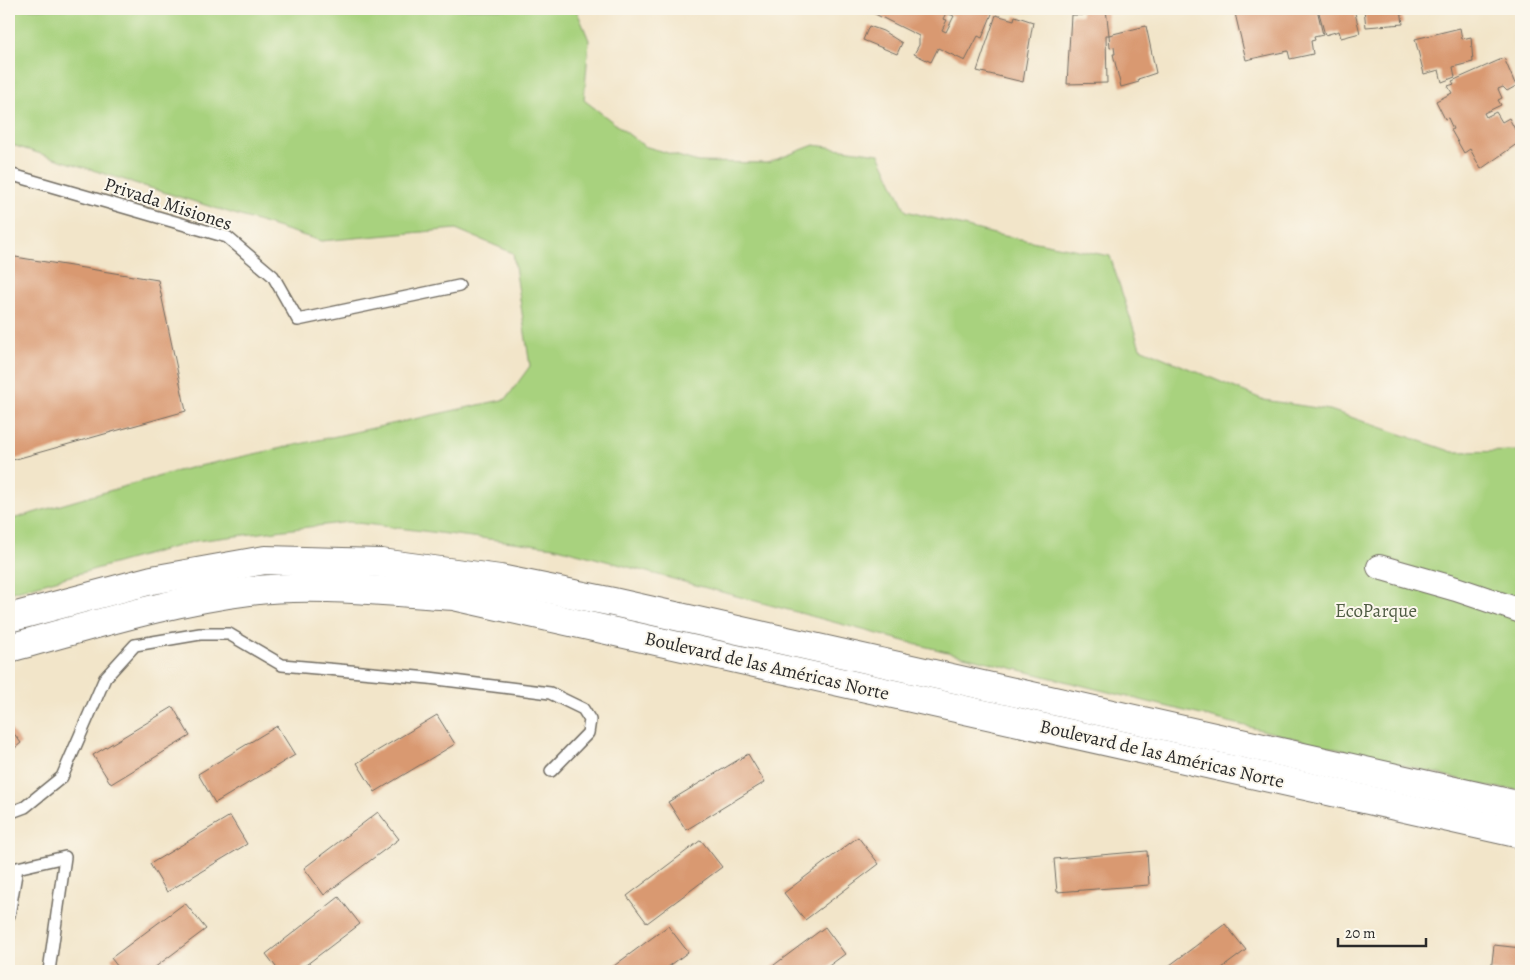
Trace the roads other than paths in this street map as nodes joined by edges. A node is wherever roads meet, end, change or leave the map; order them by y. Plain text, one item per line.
1 (9, 174) edge
2 (459, 286) dead end
3 (1379, 567) dead end
4 (1521, 611) edge
5 (9, 618) edge
6 (9, 648) edge
7 (551, 771) dead end
8 (1521, 806) edge
9 (9, 814) edge
10 (1521, 834) edge
11 (9, 915) edge
12 (48, 971) edge

1 - 2 lane, Privada Misiones
3 - 4 street
5 - 8 main road, Boulevard de las Américas Norte
6 - 10 main road, Boulevard de las Américas Norte
7 - 9 lane
11 - 12 lane

